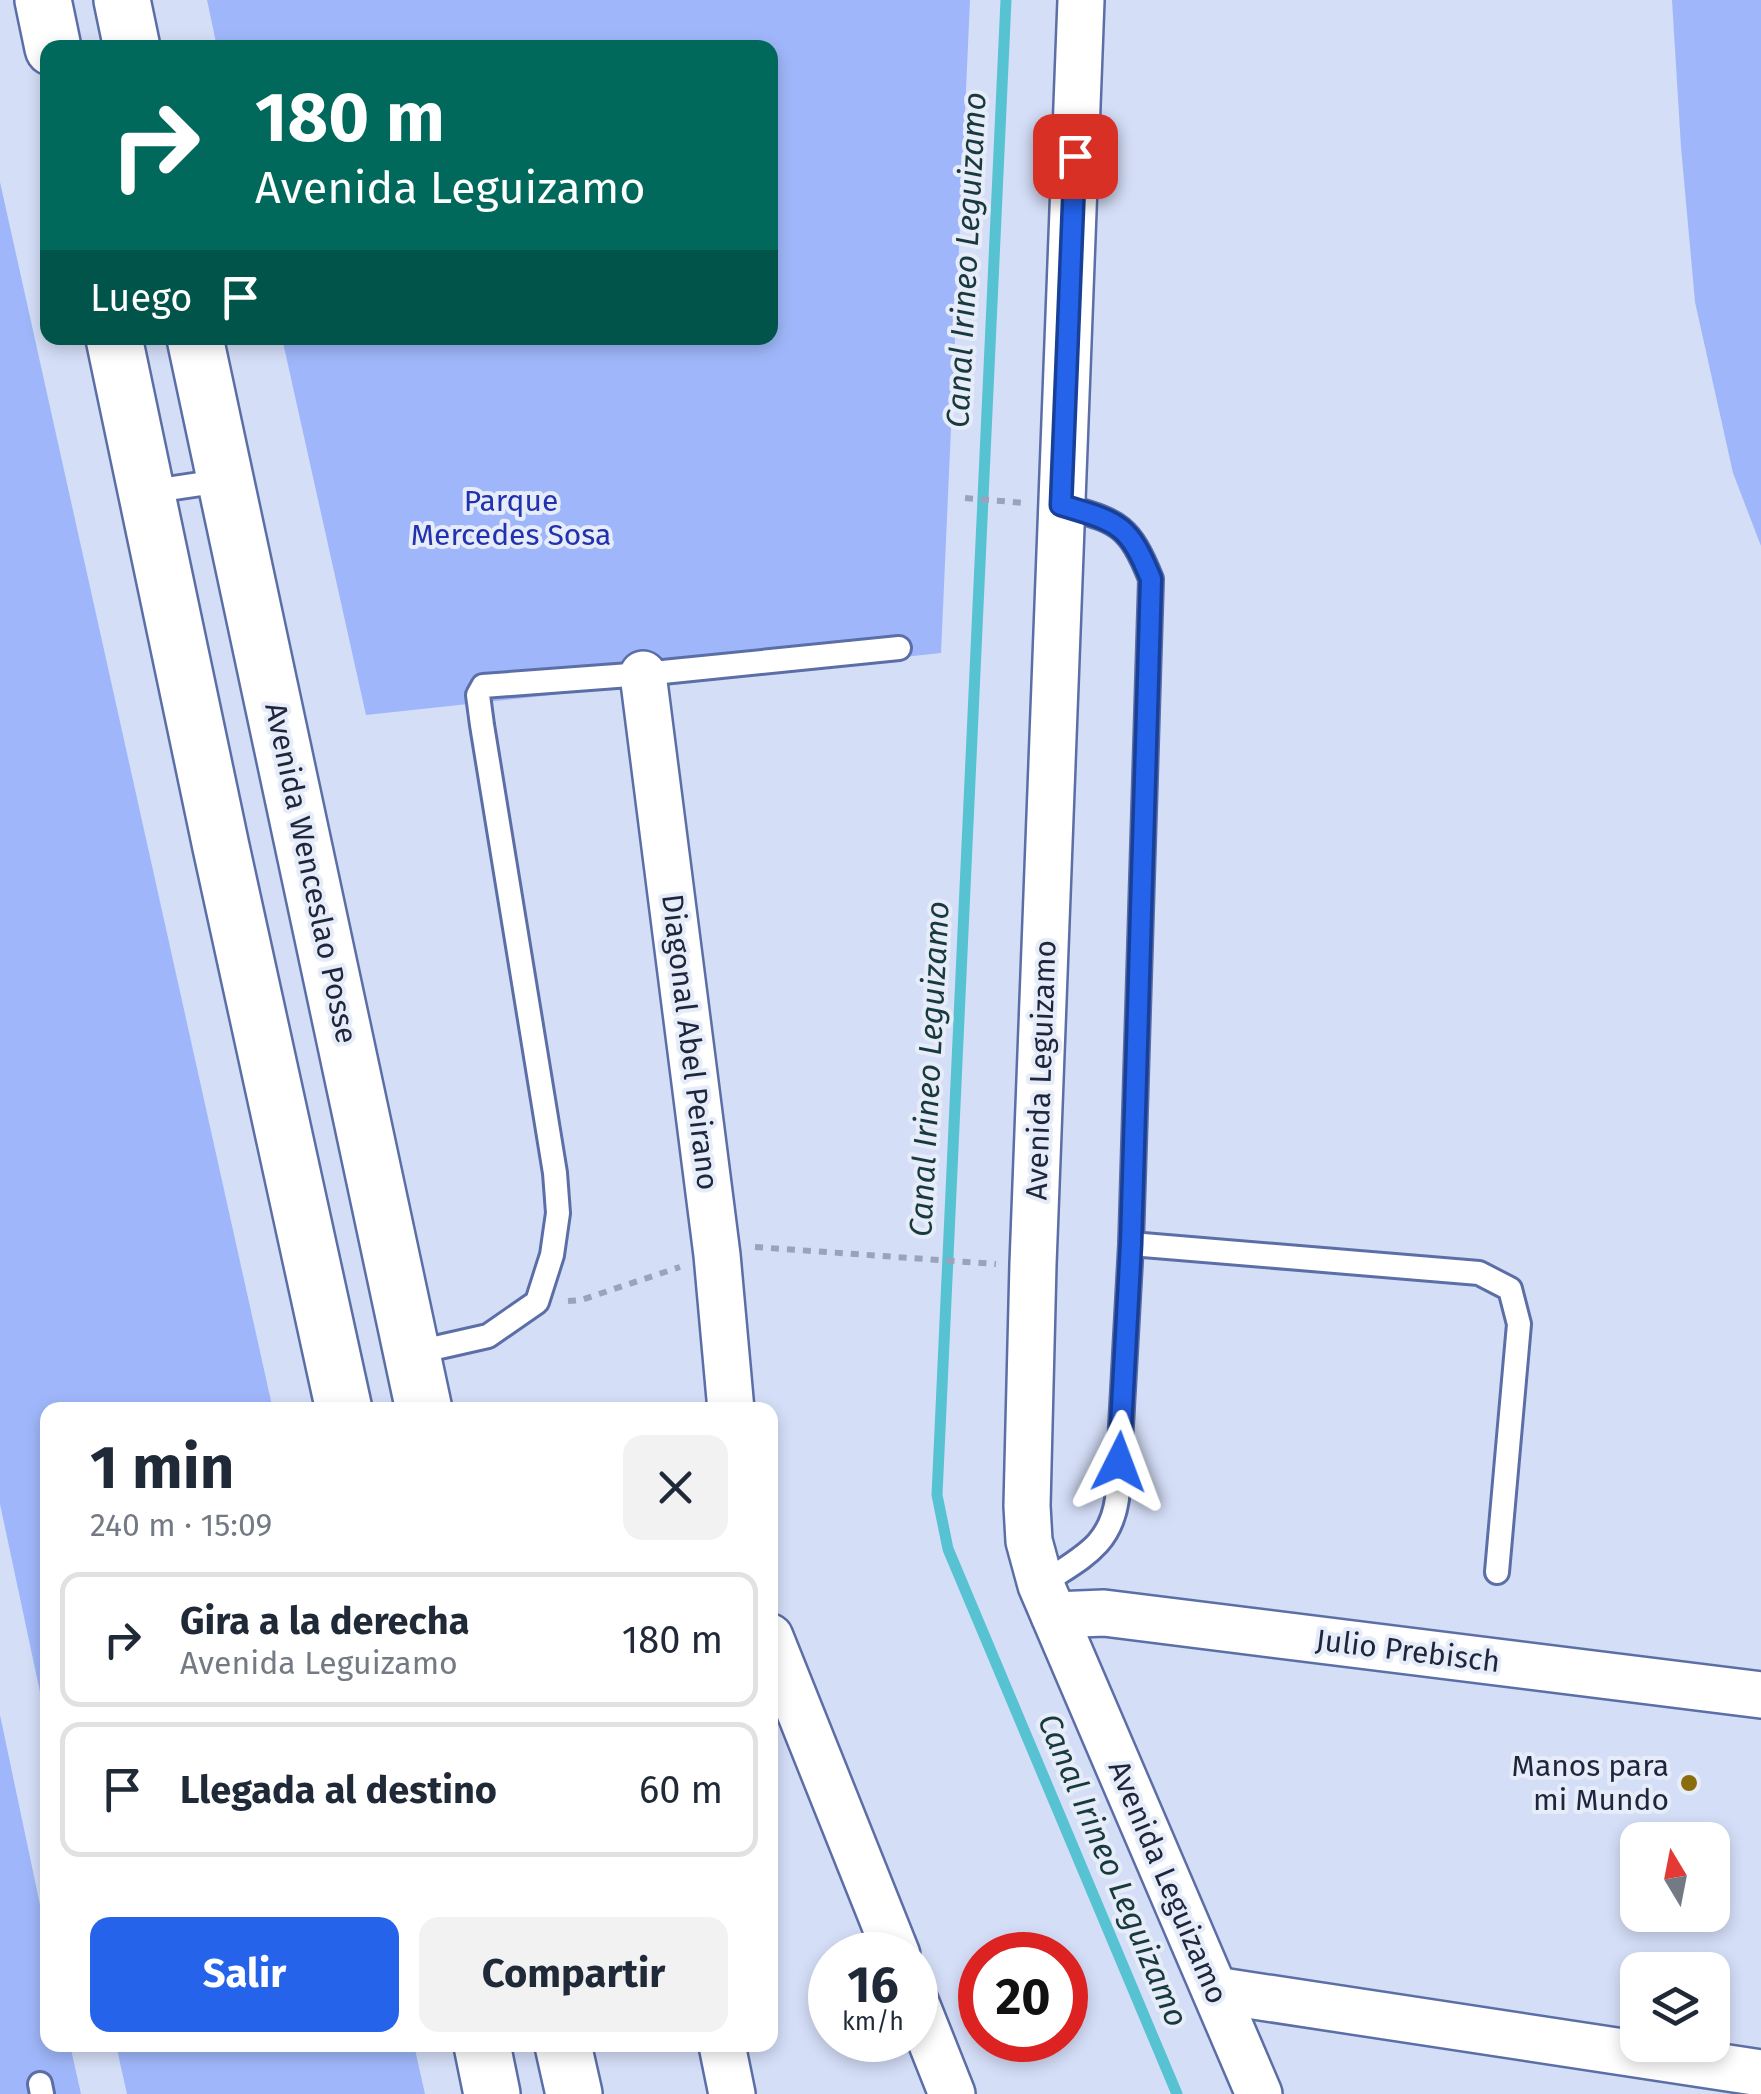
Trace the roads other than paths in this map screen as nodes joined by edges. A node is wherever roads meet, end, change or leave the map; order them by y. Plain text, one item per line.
1 (43, 0) edge
2 (122, 0) edge
3 (1081, 0) edge
4 (51, 40) edge
5 (130, 40) edge
6 (116, 345) edge
7 (196, 345) edge
8 (227, 480) junction
9 (147, 492) junction
10 (1061, 505) junction
11 (899, 648) dead end
12 (643, 674) junction
13 (1131, 1244) junction
14 (413, 1353) junction
15 (342, 1402) edge
16 (422, 1402) edge
17 (731, 1402) edge
18 (1497, 1572) dead end
19 (1048, 1600) junction
20 (778, 1657) edge
21 (1761, 1695) edge
22 (888, 1932) edge
23 (1215, 1990) junction
24 (483, 2052) edge
25 (565, 2052) edge
26 (723, 2052) edge
27 (938, 2059) edge
28 (1761, 2073) edge
29 (492, 2094) edge
30 (574, 2094) edge
31 (732, 2094) edge
32 (952, 2094) edge
33 (1259, 2094) edge

1 - 4 main road
2 - 5 main road
3 - 10 street, Avenida Leguizamo
6 - 9 main road
7 - 8 main road, Avenida Wenceslao Posse
8 - 9 lane
8 - 14 main road, Avenida Wenceslao Posse
9 - 15 main road
10 - 13 lane
10 - 19 street, Avenida Leguizamo
11 - 12 lane
12 - 14 lane
12 - 17 street, Diagonal Abel Peirano
13 - 18 lane
13 - 19 lane
14 - 16 main road, Avenida Wenceslao Posse
19 - 21 street, Julio Prebisch
19 - 23 street, Avenida Leguizamo
20 - 22 street
23 - 28 street
23 - 33 street, Avenida Leguizamo
24 - 29 main road
25 - 30 main road
26 - 31 street
27 - 32 street

